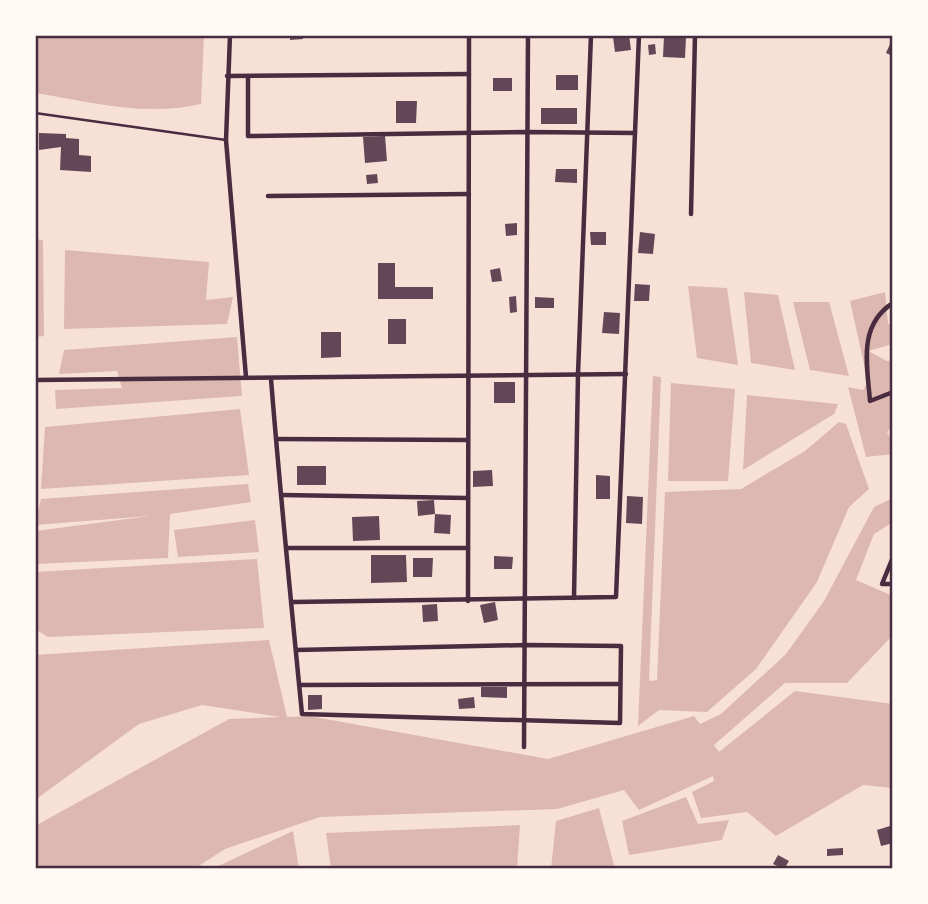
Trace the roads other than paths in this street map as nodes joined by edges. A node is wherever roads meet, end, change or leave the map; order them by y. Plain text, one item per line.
1 (230, 35) edge
2 (469, 35) edge
3 (528, 35) edge
4 (592, 35) edge
5 (639, 35) edge
6 (695, 35) edge
7 (469, 74) junction
8 (227, 76) junction
9 (248, 77) junction
10 (35, 113) edge
11 (527, 132) junction
12 (587, 132) junction
13 (469, 133) junction
14 (635, 133) junction
15 (226, 141) junction
16 (469, 194) junction
17 (268, 196) dead end
18 (691, 214) dead end
19 (893, 303) edge
20 (526, 374) junction
21 (578, 374) junction
22 (626, 374) junction
23 (468, 376) junction
24 (246, 377) junction
25 (271, 379) junction
26 (35, 380) edge
27 (893, 391) edge
28 (276, 439) junction
29 (468, 440) junction
30 (282, 495) junction
31 (468, 498) junction
32 (287, 548) junction
33 (468, 548) junction
34 (893, 557) edge
35 (893, 584) edge
36 (574, 598) junction
37 (527, 599) junction
38 (468, 601) junction
39 (293, 602) junction
40 (526, 645) junction
41 (296, 650) junction
42 (526, 683) junction
43 (620, 684) junction
44 (299, 685) junction
45 (525, 720) junction
46 (524, 747) dead end

1 - 8 street
2 - 7 street
3 - 11 street
4 - 12 street
5 - 14 street
6 - 18 street
7 - 9 street
7 - 13 street
8 - 9 street
8 - 15 street
9 - 13 street
10 - 15 lane
11 - 12 street
11 - 13 street
11 - 20 street
12 - 14 street
12 - 21 street
13 - 16 street
14 - 22 street
15 - 24 street
16 - 17 street
16 - 23 street
19 - 27 street
20 - 21 street
20 - 23 street
20 - 37 street
21 - 22 street
21 - 36 street
22 - 36 street
23 - 25 street
23 - 29 street
24 - 25 street
24 - 26 street
25 - 28 street
28 - 29 street
28 - 30 street
29 - 31 street
30 - 31 street
30 - 32 street
31 - 33 street
32 - 33 street
32 - 39 street
33 - 38 street
34 - 35 street
36 - 37 street
37 - 38 street
37 - 40 street
38 - 39 street
39 - 41 street
40 - 41 street
40 - 42 street
40 - 43 street
41 - 44 street
42 - 43 street
42 - 44 street
42 - 45 street
43 - 45 street
44 - 45 street
45 - 46 street

